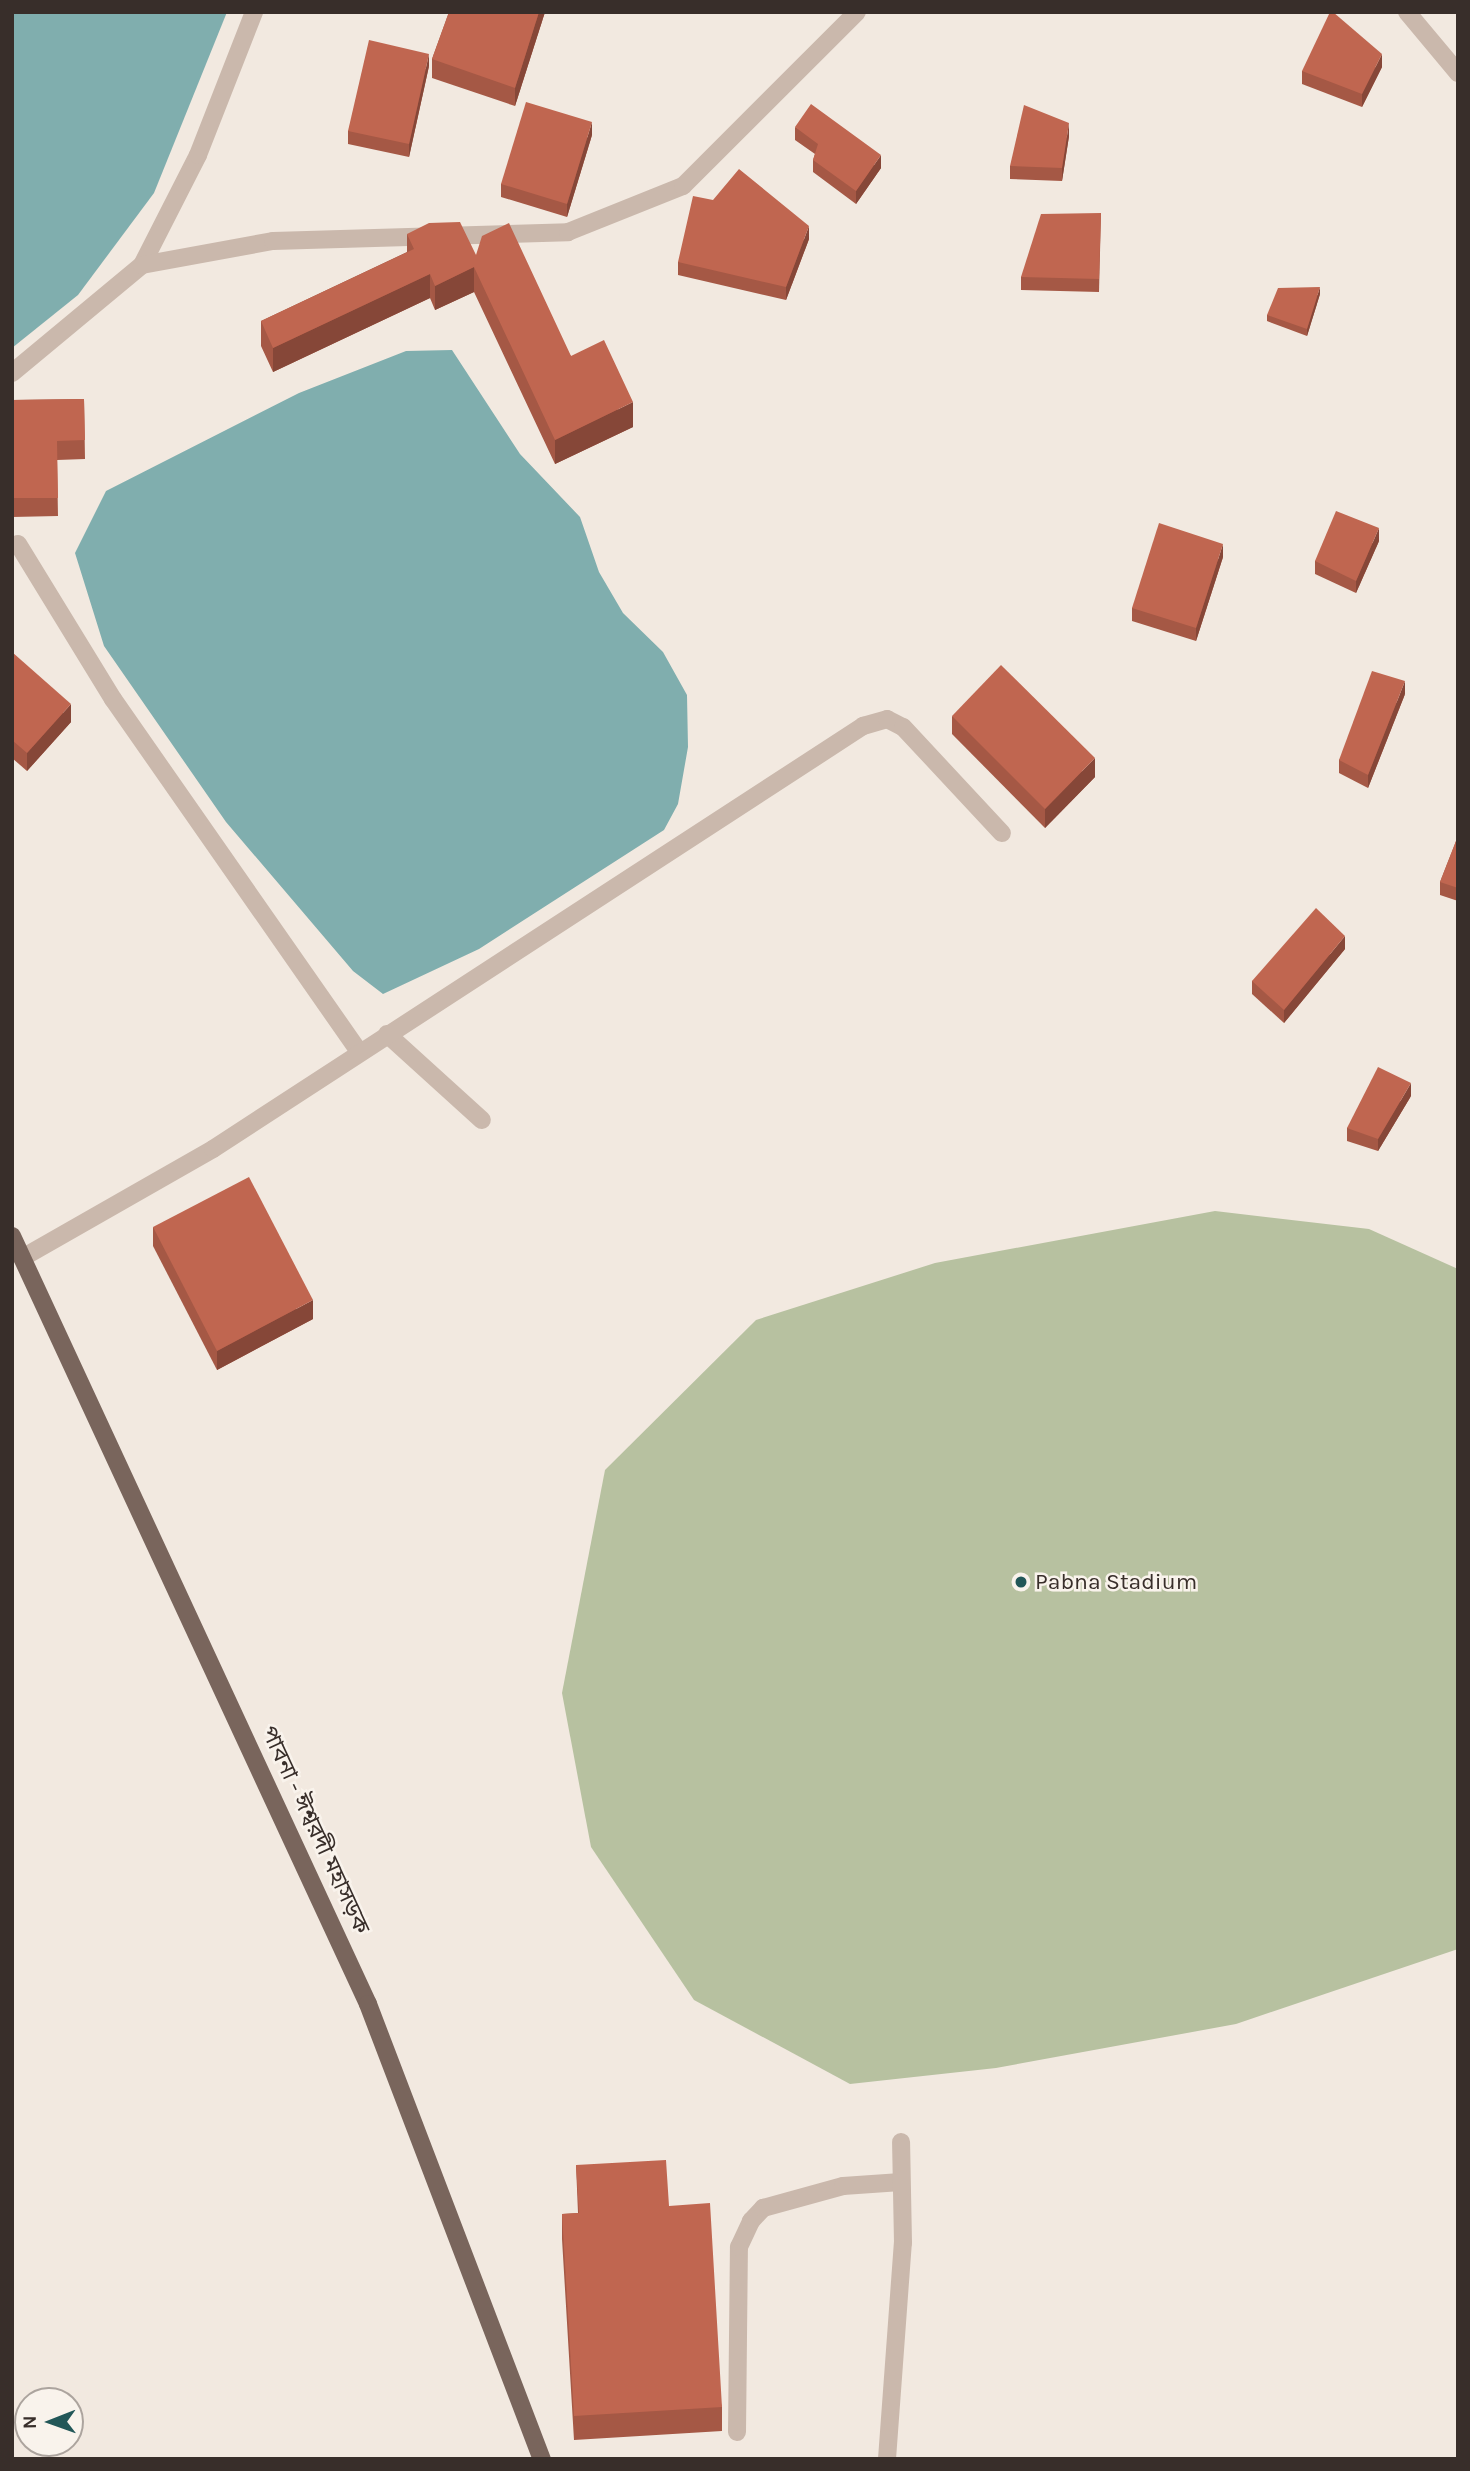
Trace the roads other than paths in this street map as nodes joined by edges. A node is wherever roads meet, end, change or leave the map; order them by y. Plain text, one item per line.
1 (254, 12) edge
2 (857, 12) edge
3 (1407, 12) edge
4 (1458, 73) edge
5 (142, 265) junction
6 (12, 373) edge
7 (18, 544) dead end
8 (1002, 833) dead end
9 (387, 1034) junction
10 (359, 1052) junction
11 (482, 1120) dead end
12 (12, 1236) edge
13 (22, 1258) junction
14 (901, 2142) dead end
15 (901, 2182) junction
16 (737, 2432) dead end
17 (542, 2459) edge
18 (887, 2459) edge

1 - 5 street
2 - 5 street
3 - 4 street
5 - 6 street
7 - 10 street
8 - 9 street
9 - 10 street
9 - 11 street
10 - 13 street
12 - 13 main road, পাবনা - ঈশ্বরদী মহাসড়ক
13 - 17 main road, পাবনা - ঈশ্বরদী মহাসড়ক
14 - 15 street
15 - 16 street
15 - 18 street

